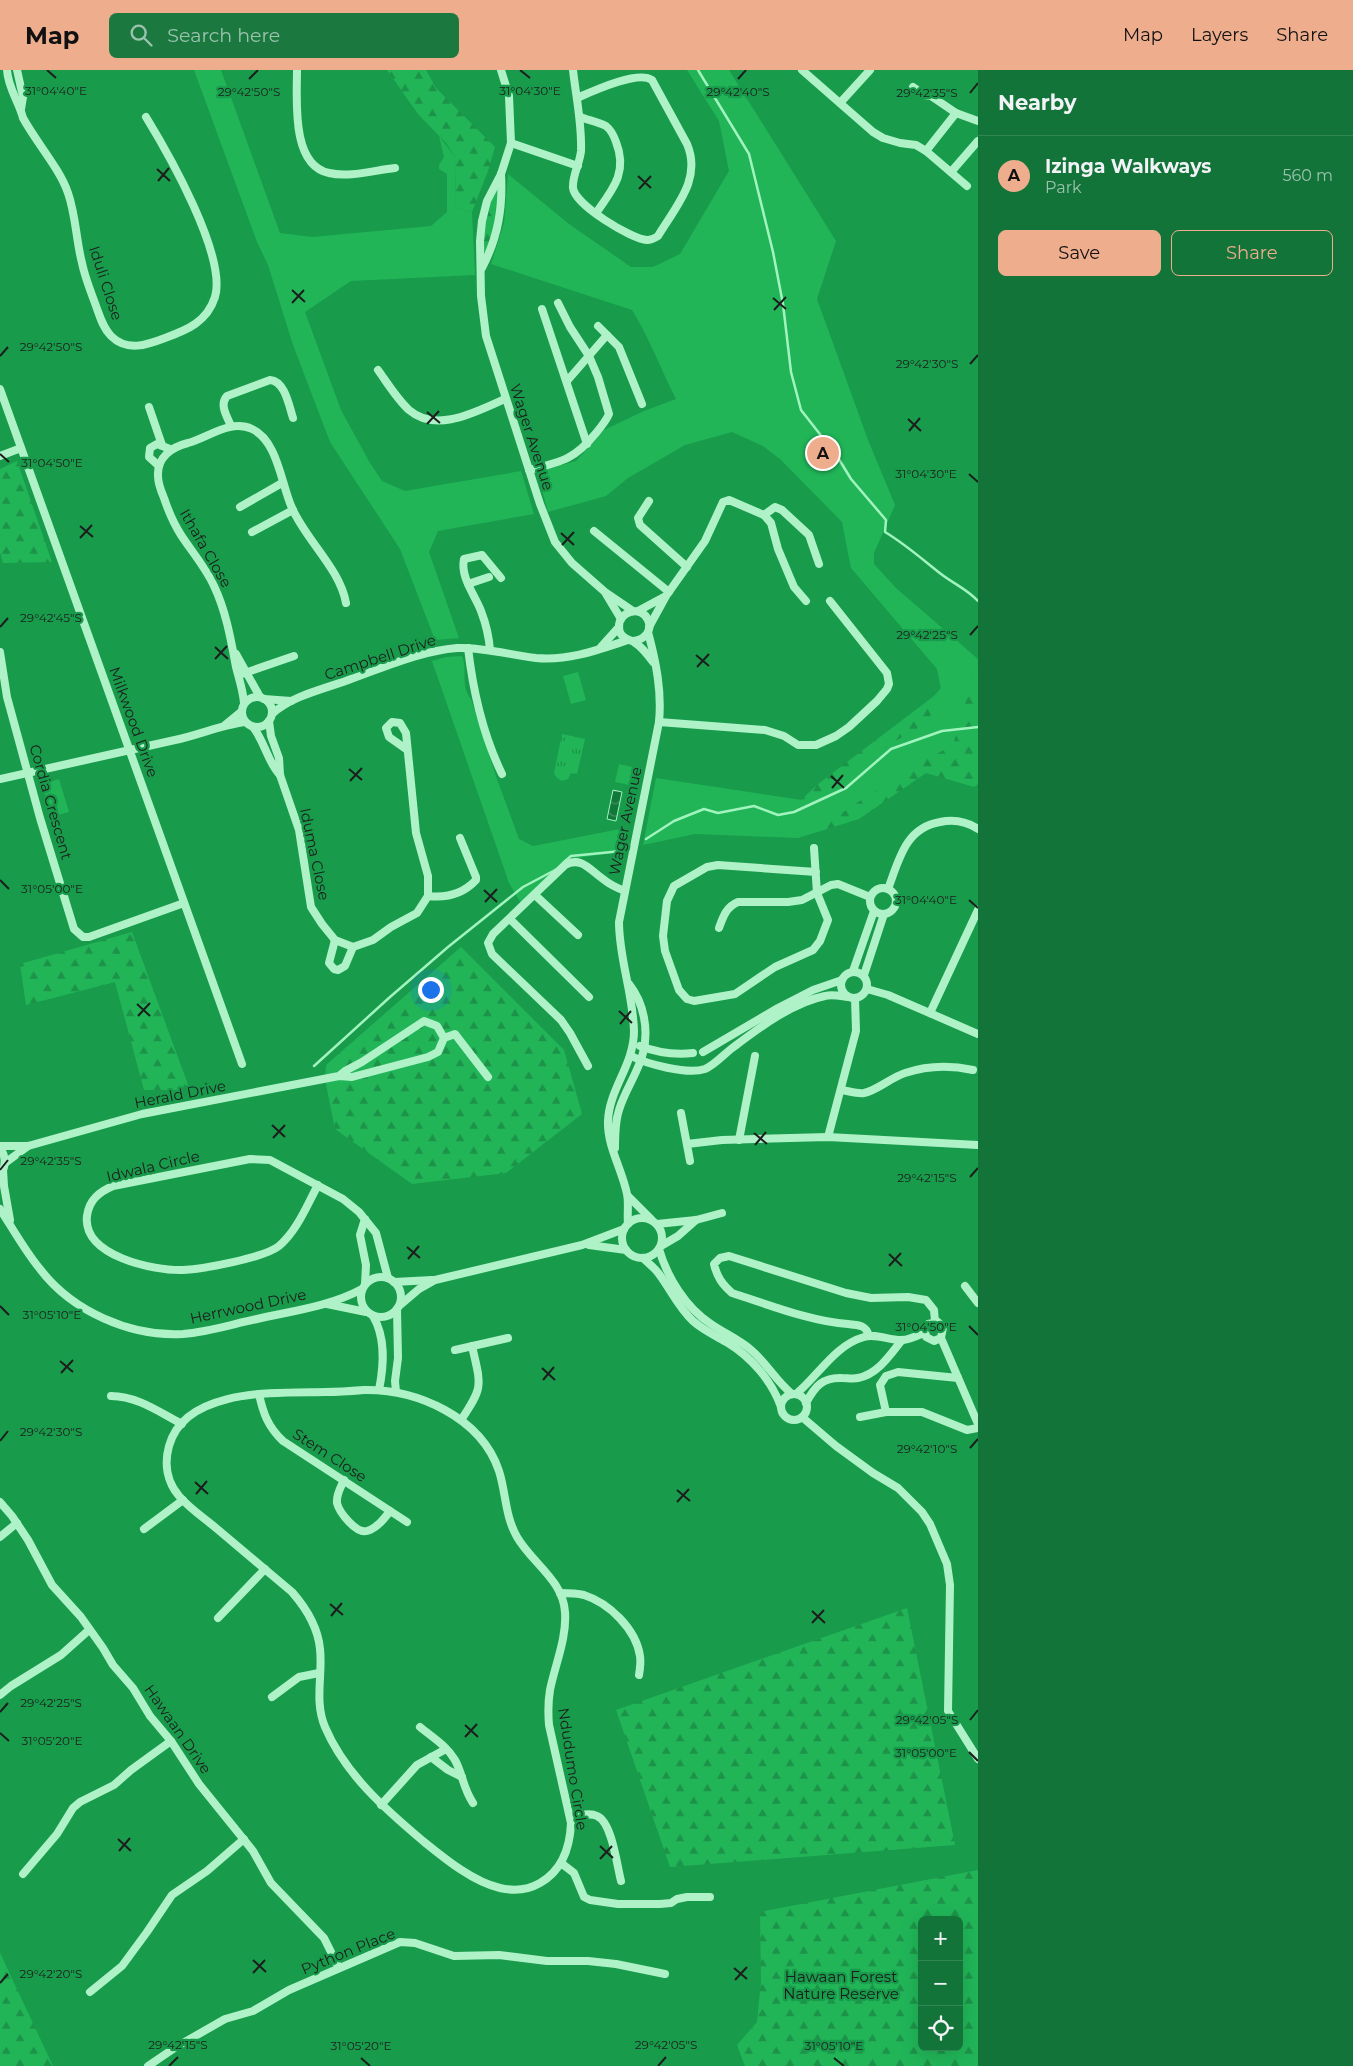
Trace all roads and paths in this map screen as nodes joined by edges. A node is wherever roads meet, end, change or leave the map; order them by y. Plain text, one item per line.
1 (7, 70) edge
2 (17, 70) edge
3 (297, 70) edge
4 (573, 70) edge
5 (802, 70) edge
6 (870, 70) edge
7 (504, 72) edge
8 (913, 87) dead end
9 (577, 98) junction
10 (840, 103) junction
11 (21, 109) junction
12 (956, 113) junction
13 (146, 117) dead end
14 (580, 117) junction
15 (978, 121) edge
16 (978, 141) edge
17 (511, 143) junction
18 (926, 151) junction
19 (578, 166) junction
20 (395, 168) dead end
21 (951, 172) junction
22 (501, 174) junction
23 (967, 186) dead end
24 (596, 213) junction
25 (482, 268) junction
26 (558, 303) dead end
27 (542, 309) dead end
28 (598, 326) dead end
29 (607, 334) junction
30 (589, 356) junction
31 (378, 370) dead end
32 (566, 381) junction
33 (0, 389) edge
34 (505, 399) junction
35 (642, 404) dead end
36 (149, 407) dead end
37 (293, 418) dead end
38 (231, 426) junction
39 (586, 444) junction
40 (162, 445) junction
41 (21, 448) junction
42 (170, 449) junction
43 (0, 456) edge
44 (159, 466) junction
45 (529, 470) junction
46 (282, 483) junction
47 (649, 501) dead end
48 (240, 507) dead end
49 (293, 510) junction
50 (764, 515) junction
51 (594, 531) dead end
52 (252, 532) dead end
53 (819, 564) dead end
54 (687, 567) junction
55 (489, 577) dead end
56 (501, 578) dead end
57 (468, 584) junction
58 (605, 592) junction
59 (667, 594) junction
60 (806, 601) dead end
61 (830, 601) dead end
62 (346, 603) dead end
63 (636, 611) junction
64 (620, 623) junction
65 (649, 629) junction
66 (631, 641) junction
67 (468, 648) junction
68 (490, 650) junction
69 (598, 650) junction
70 (0, 652) edge
71 (294, 656) dead end
72 (654, 663) junction
73 (242, 673) junction
74 (262, 698) junction
75 (291, 701) junction
76 (243, 707) junction
77 (271, 718) junction
78 (245, 722) junction
79 (659, 722) junction
80 (225, 725) junction
81 (253, 727) junction
82 (406, 749) dead end
83 (129, 751) junction
84 (28, 773) junction
85 (502, 774) dead end
86 (280, 775) junction
87 (0, 780) edge
88 (978, 829) edge
89 (460, 838) dead end
90 (814, 848) dead end
91 (816, 872) junction
92 (888, 889) junction
93 (624, 890) junction
94 (817, 893) junction
95 (535, 895) junction
96 (428, 896) junction
97 (870, 897) junction
98 (184, 903) junction
99 (978, 910) edge
100 (874, 911) junction
101 (884, 914) junction
102 (510, 919) junction
103 (718, 928) dead end
104 (578, 935) dead end
105 (335, 940) junction
106 (353, 947) junction
107 (853, 971) junction
108 (864, 975) junction
109 (842, 980) junction
110 (629, 984) junction
111 (867, 989) junction
112 (589, 997) dead end
113 (851, 997) junction
114 (930, 1013) junction
115 (978, 1034) edge
116 (444, 1038) junction
117 (633, 1043) junction
118 (644, 1047) junction
119 (703, 1052) dead end
120 (693, 1053) dead end
121 (630, 1056) junction
122 (755, 1056) dead end
123 (640, 1060) junction
124 (242, 1064) dead end
125 (588, 1066) dead end
126 (974, 1070) dead end
127 (340, 1076) junction
128 (488, 1077) dead end
129 (841, 1090) junction
130 (681, 1114) dead end
131 (828, 1137) junction
132 (739, 1140) junction
133 (687, 1144) junction
134 (978, 1145) edge
135 (28, 1146) junction
136 (0, 1147) edge
137 (615, 1153) junction
138 (690, 1161) dead end
139 (3, 1169) edge
140 (318, 1185) junction
141 (628, 1196) junction
142 (0, 1209) edge
143 (722, 1213) dead end
144 (365, 1219) junction
145 (696, 1220) junction
146 (654, 1222) junction
147 (626, 1226) junction
148 (11, 1227) junction
149 (582, 1245) junction
150 (660, 1248) junction
151 (626, 1250) junction
152 (643, 1258) junction
153 (391, 1280) junction
154 (434, 1280) junction
155 (965, 1286) dead end
156 (363, 1287) junction
157 (978, 1303) edge
158 (322, 1304) junction
159 (398, 1307) junction
160 (370, 1314) junction
161 (934, 1321) junction
162 (925, 1333) junction
163 (869, 1336) junction
164 (508, 1338) dead end
165 (942, 1338) junction
166 (902, 1340) junction
167 (472, 1346) junction
168 (455, 1350) dead end
169 (958, 1378) junction
170 (379, 1390) junction
171 (396, 1392) junction
172 (259, 1394) junction
173 (794, 1394) junction
174 (111, 1396) dead end
175 (806, 1403) junction
176 (781, 1407) junction
177 (886, 1412) junction
178 (802, 1417) junction
179 (860, 1418) dead end
180 (461, 1420) junction
181 (182, 1424) junction
182 (978, 1424) edge
183 (978, 1428) edge
184 (344, 1480) junction
185 (183, 1500) junction
186 (0, 1502) edge
187 (390, 1511) junction
188 (407, 1522) dead end
189 (17, 1524) junction
190 (144, 1529) dead end
191 (0, 1537) edge
192 (265, 1569) junction
193 (560, 1593) junction
194 (218, 1618) dead end
195 (90, 1630) junction
196 (319, 1673) junction
197 (639, 1675) dead end
198 (0, 1695) edge
199 (272, 1697) dead end
200 (420, 1727) dead end
201 (171, 1741) junction
202 (446, 1748) junction
203 (431, 1757) junction
204 (978, 1759) edge
205 (462, 1776) junction
206 (473, 1803) dead end
207 (381, 1805) junction
208 (570, 1818) junction
209 (244, 1839) junction
210 (561, 1863) junction
211 (23, 1874) dead end
212 (621, 1881) dead end
213 (710, 1897) dead end
214 (339, 1968) junction
215 (665, 1974) dead end
216 (90, 1992) dead end
217 (148, 2066) edge

1 - 11 street, Iduli Close
2 - 11 street, Iduli Close
3 - 20 street
4 - 9 street
5 - 10 street
6 - 10 street
7 - 17 street, Wager Avenue
8 - 12 street
9 - 14 street
9 - 24 street
10 - 18 street
11 - 13 street, Iduli Close
12 - 15 street
12 - 18 street
14 - 19 street
14 - 24 street
16 - 21 street
17 - 19 street
17 - 22 street, Wager Avenue
18 - 21 street
19 - 24 street
21 - 23 street
22 - 25 street, Wager Avenue
22 - 25 street, Wager Avenue
25 - 34 street, Wager Avenue
26 - 30 street
27 - 32 street
28 - 29 street
29 - 30 street
29 - 35 street
30 - 32 street
30 - 39 street
31 - 34 street
32 - 39 street
33 - 41 street, Milkwood Drive
34 - 45 street, Wager Avenue
36 - 40 street
37 - 38 street
38 - 42 street
38 - 46 street
39 - 45 street
40 - 42 street
40 - 44 street, Ithafa Close
41 - 43 street
41 - 83 street, Milkwood Drive
42 - 44 street
44 - 73 street, Ithafa Close
45 - 58 street, Wager Avenue
46 - 48 street
46 - 49 street
47 - 54 street
49 - 52 street
49 - 62 street
50 - 53 street
50 - 54 street
50 - 60 street
51 - 59 street
54 - 59 street
55 - 57 street
56 - 57 street
57 - 68 street
58 - 63 street
58 - 64 street
59 - 63 street
59 - 65 street
61 - 79 street
63 - 64 street
63 - 65 street
64 - 66 street
64 - 69 street
65 - 66 street
65 - 72 street, Wager Avenue
66 - 69 street, Campbell Drive
66 - 72 street
67 - 68 street, Campbell Drive
67 - 75 street, Campbell Drive
67 - 85 street
68 - 69 street, Campbell Drive
70 - 84 street, Cordia Crescent
71 - 73 street
72 - 79 street, Wager Avenue
73 - 74 street, Ithafa Close
73 - 76 street, Ithafa Close
74 - 75 street
74 - 76 street
74 - 77 street
75 - 77 street
76 - 78 street
76 - 80 street
77 - 81 street
77 - 86 street, Iduma Close
78 - 80 street
78 - 81 street
79 - 93 street, Wager Avenue
80 - 83 street
81 - 86 street, Iduma Close
82 - 96 street
83 - 84 street
83 - 98 street, Milkwood Drive
84 - 87 street
84 - 98 street, Cordia Crescent
86 - 105 street, Iduma Close
88 - 92 street
89 - 96 street
90 - 91 street
91 - 94 street
91 - 94 street
92 - 97 street
92 - 101 street
93 - 95 street
93 - 110 street, Wager Avenue
94 - 97 street
94 - 103 street
95 - 102 street
95 - 104 street
96 - 106 street
97 - 100 street
98 - 124 street, Milkwood Drive
99 - 114 street
100 - 101 street
100 - 107 street
101 - 108 street
102 - 112 street
102 - 125 street
105 - 106 street
105 - 106 street
107 - 108 street
107 - 109 street
108 - 111 street
109 - 113 street
109 - 119 street
110 - 117 street, Wager Avenue
110 - 118 street, Wager Avenue
111 - 113 street
111 - 114 street
113 - 123 street
113 - 129 street
114 - 115 street
116 - 127 street, Herald Drive
116 - 127 street, Herald Drive
116 - 128 street, Herald Drive
117 - 118 street
117 - 121 street, Wager Avenue
118 - 120 street
118 - 123 street, Wager Avenue
121 - 123 street
121 - 137 street, Wager Avenue
122 - 132 street
123 - 137 street, Wager Avenue
126 - 129 street
127 - 135 street, Herald Drive
129 - 131 street
130 - 133 street
131 - 132 street
131 - 134 street
132 - 133 street
133 - 138 street
135 - 136 street, Herald Drive
135 - 139 street, Herald Drive
136 - 139 street, Herrwood Drive
137 - 141 street
139 - 148 street, Herrwood Drive
140 - 140 street, Idwala Circle
140 - 144 street, Idwala Circle
141 - 146 street
141 - 147 street
142 - 148 street, Herrwood Drive
143 - 145 street
144 - 153 street, Idwala Circle
144 - 156 street
145 - 146 street
145 - 150 street
146 - 147 street
146 - 150 street
147 - 149 street
147 - 151 street
148 - 158 street, Herrwood Drive
149 - 151 street
149 - 154 street
150 - 152 street
150 - 173 street
151 - 152 street
152 - 176 street
153 - 154 street
153 - 156 street
153 - 159 street
154 - 159 street
155 - 157 street
156 - 158 street, Herrwood Drive
156 - 160 street
158 - 160 street, Herrwood Drive
159 - 160 street
159 - 171 street
160 - 170 street
161 - 162 street
161 - 163 street
161 - 165 street
162 - 165 street
162 - 166 street
163 - 166 street
163 - 173 street
164 - 167 street
165 - 169 street
166 - 175 street
167 - 168 street
167 - 180 street
169 - 177 street
169 - 182 street
170 - 171 street, Ndudumo Circle
170 - 172 street, Ndudumo Circle
171 - 180 street, Ndudumo Circle
172 - 181 street, Ndudumo Circle
172 - 184 street, Stem Close
173 - 175 street
173 - 176 street
174 - 181 street
175 - 178 street
176 - 178 street
177 - 179 street
177 - 183 street
178 - 204 street
180 - 193 street, Ndudumo Circle
181 - 185 street, Ndudumo Circle
184 - 187 street, Stem Close
184 - 187 street
185 - 190 street
185 - 192 street, Ndudumo Circle
186 - 189 street, Hawaan Drive
187 - 188 street, Stem Close
189 - 191 street
189 - 195 street, Hawaan Drive
192 - 194 street
192 - 196 street, Ndudumo Circle
193 - 197 street
193 - 208 street, Ndudumo Circle
195 - 198 street
195 - 201 street, Hawaan Drive
196 - 199 street
196 - 207 street, Ndudumo Circle
200 - 202 street
201 - 209 street, Hawaan Drive
201 - 211 street
202 - 203 street
202 - 205 street
203 - 205 street
203 - 207 street
205 - 206 street
207 - 210 street, Ndudumo Circle
208 - 210 street, Ndudumo Circle
208 - 212 street
209 - 214 street, Hawaan Drive
209 - 216 street
210 - 213 street
214 - 215 street, Python Place
214 - 217 street, Python Place

